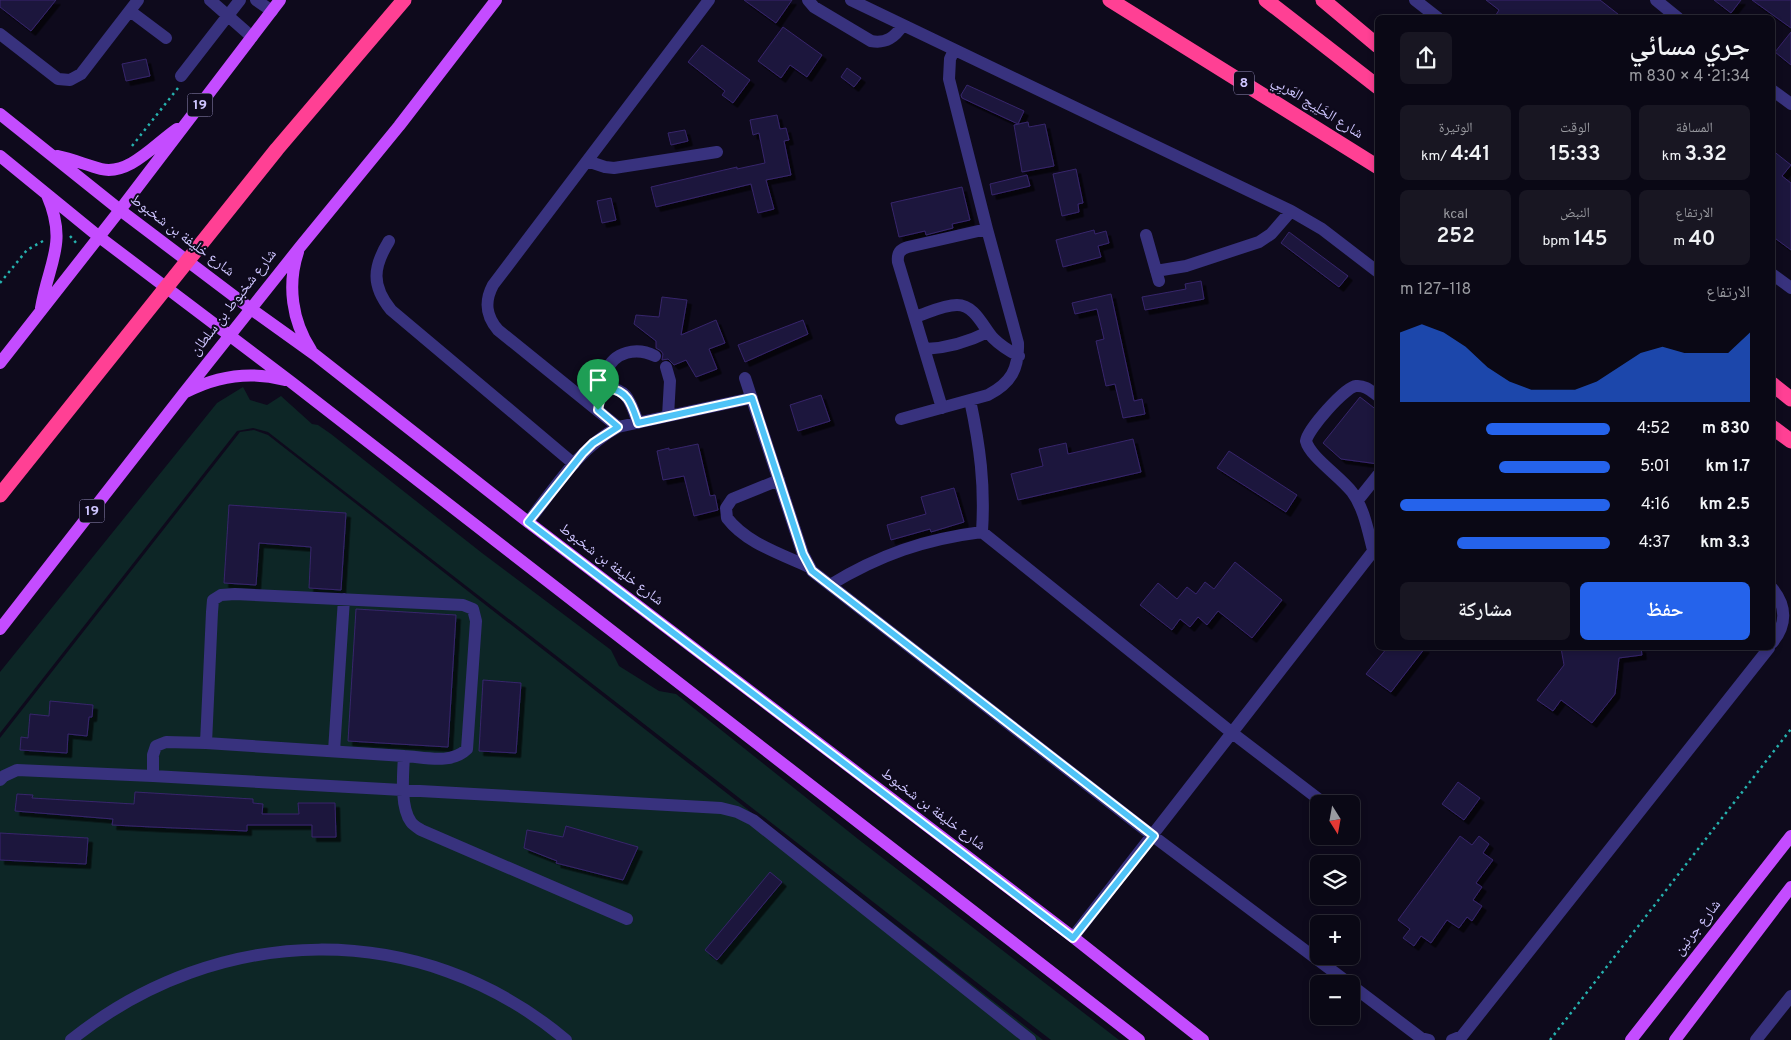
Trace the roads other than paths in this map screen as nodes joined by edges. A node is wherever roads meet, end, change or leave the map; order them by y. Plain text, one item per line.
1 (138, 0) edge
2 (210, 0) edge
3 (240, 0) edge
4 (256, 0) edge
5 (280, 0) edge
6 (404, 0) edge
7 (496, 0) edge
8 (709, 0) edge
9 (808, 0) edge
10 (851, 0) edge
11 (1110, 0) edge
12 (1266, 0) edge
13 (1323, 0) edge
14 (1415, 0) edge
15 (1656, 0) edge
16 (130, 11) junction
17 (272, 11) junction
18 (1434, 15) edge
19 (1674, 15) edge
20 (228, 16) junction
21 (904, 25) junction
22 (0, 34) edge
23 (252, 37) junction
24 (166, 38) dead end
25 (1375, 43) edge
26 (954, 50) junction
27 (180, 76) dead end
28 (1375, 85) edge
29 (1775, 92) edge
30 (1791, 104) edge
31 (0, 114) edge
32 (193, 114) junction
33 (717, 152) dead end
34 (53, 155) junction
35 (0, 156) edge
36 (587, 160) junction
37 (1375, 165) edge
38 (46, 192) junction
39 (120, 210) junction
40 (1291, 211) junction
41 (987, 229) junction
42 (1146, 235) dead end
43 (98, 236) junction
44 (389, 241) dead end
45 (300, 247) junction
46 (1375, 270) edge
47 (1775, 275) edge
48 (1788, 281) edge
49 (251, 309) junction
50 (40, 312) junction
51 (915, 317) junction
52 (988, 332) junction
53 (230, 335) junction
54 (925, 349) junction
55 (314, 354) junction
56 (655, 356) dead end
57 (1019, 356) junction
58 (0, 363) edge
59 (666, 367) dead end
60 (745, 378) dead end
61 (291, 382) junction
62 (1775, 387) edge
63 (602, 390) junction
64 (184, 393) junction
65 (1375, 394) edge
66 (752, 398) junction
67 (1791, 399) edge
68 (970, 400) junction
69 (942, 408) junction
70 (598, 410) junction
71 (668, 416) junction
72 (901, 418) dead end
73 (638, 423) junction
74 (618, 427) junction
75 (1775, 430) edge
76 (1791, 441) edge
77 (574, 464) junction
78 (1375, 479) edge
79 (779, 480) junction
80 (0, 495) edge
81 (1358, 500) junction
82 (528, 522) junction
83 (982, 532) junction
84 (1375, 547) edge
85 (809, 567) junction
86 (830, 585) junction
87 (1775, 592) edge
88 (344, 599) junction
89 (0, 629) edge
90 (1775, 639) edge
91 (1767, 650) edge
92 (1231, 732) junction
93 (206, 743) junction
94 (334, 751) junction
95 (404, 756) junction
96 (154, 776) junction
97 (0, 780) edge
98 (403, 791) junction
99 (1313, 795) edge
100 (1154, 836) junction
101 (1791, 836) edge
102 (1791, 887) edge
103 (627, 919) dead end
104 (1073, 938) junction
105 (1338, 975) edge
106 (1360, 992) edge
107 (1791, 996) edge
108 (71, 1040) edge
109 (566, 1040) edge
110 (1030, 1040) edge
111 (1139, 1040) edge
112 (1203, 1040) edge
113 (1429, 1040) edge
114 (1452, 1040) edge
115 (1632, 1040) edge
116 (1675, 1040) edge
117 (1756, 1040) edge

1 - 16 street
2 - 20 street
3 - 20 street
4 - 17 street
5 - 17 main road, 19
6 - 80 highway
7 - 45 main road, شارع شخبوط بن سلطان / 19
8 - 36 street
9 - 21 street
10 - 21 street
11 - 37 highway, شارع الخَلِيج العَربِي / 8
12 - 28 highway
13 - 25 highway
14 - 18 street
15 - 19 street
16 - 22 street
16 - 24 street
17 - 23 main road, 19
20 - 23 street
20 - 27 street
21 - 26 street
23 - 32 main road, 19
26 - 40 street
26 - 41 street
29 - 30 street
31 - 34 main road, شارع خليفة بن شخبوط
32 - 34 main road
32 - 39 main road, 19
33 - 36 street
34 - 39 main road, شارع خليفة بن شخبوط
35 - 38 main road
36 - 70 street
38 - 43 main road
38 - 50 main road
39 - 43 main road, 19
39 - 49 main road, شارع خليفة بن شخبوط
40 - 42 street
40 - 46 street
41 - 51 street
41 - 57 street
43 - 50 main road, 19
43 - 53 main road
44 - 77 street
45 - 49 main road, شارع شخبوط بن سلطان / 19
45 - 55 main road
47 - 48 street
49 - 53 main road, شارع شخبوط بن سلطان / 19
49 - 55 main road, شارع خليفة بن شخبوط
50 - 58 main road, 19
51 - 52 street
51 - 54 street
52 - 54 street
52 - 57 street
53 - 61 main road
53 - 64 main road, شارع شخبوط بن سلطان / 19
54 - 69 street
55 - 82 main road, شارع خليفة بن شخبوط
56 - 63 street
57 - 68 street
59 - 71 street
60 - 66 street
61 - 64 main road
61 - 111 main road
62 - 67 highway
63 - 70 street
63 - 73 street
64 - 89 main road, شارع شخبوط بن سلطان / 19
65 - 81 street
66 - 71 street
66 - 79 street
68 - 69 street
68 - 83 street
69 - 72 street
70 - 74 street
71 - 73 street
73 - 74 street
74 - 77 street
75 - 76 highway
77 - 82 street
78 - 81 street
79 - 85 street
79 - 85 street
81 - 84 street
82 - 104 main road, شارع خليفة بن شخبوط
83 - 86 street
83 - 92 street
84 - 92 street
85 - 86 street
86 - 100 street
87 - 90 street
88 - 93 street
88 - 94 street
88 - 95 street
91 - 114 street
92 - 99 street
92 - 100 street
93 - 94 street
93 - 96 street
94 - 95 street
95 - 98 street
96 - 97 street
96 - 98 street
98 - 103 street
98 - 110 street
100 - 104 street
100 - 105 street
101 - 115 main road, شارع جرنين
102 - 116 main road
104 - 112 main road, شارع خليفة بن شخبوط
106 - 113 street
107 - 117 street
108 - 109 street

